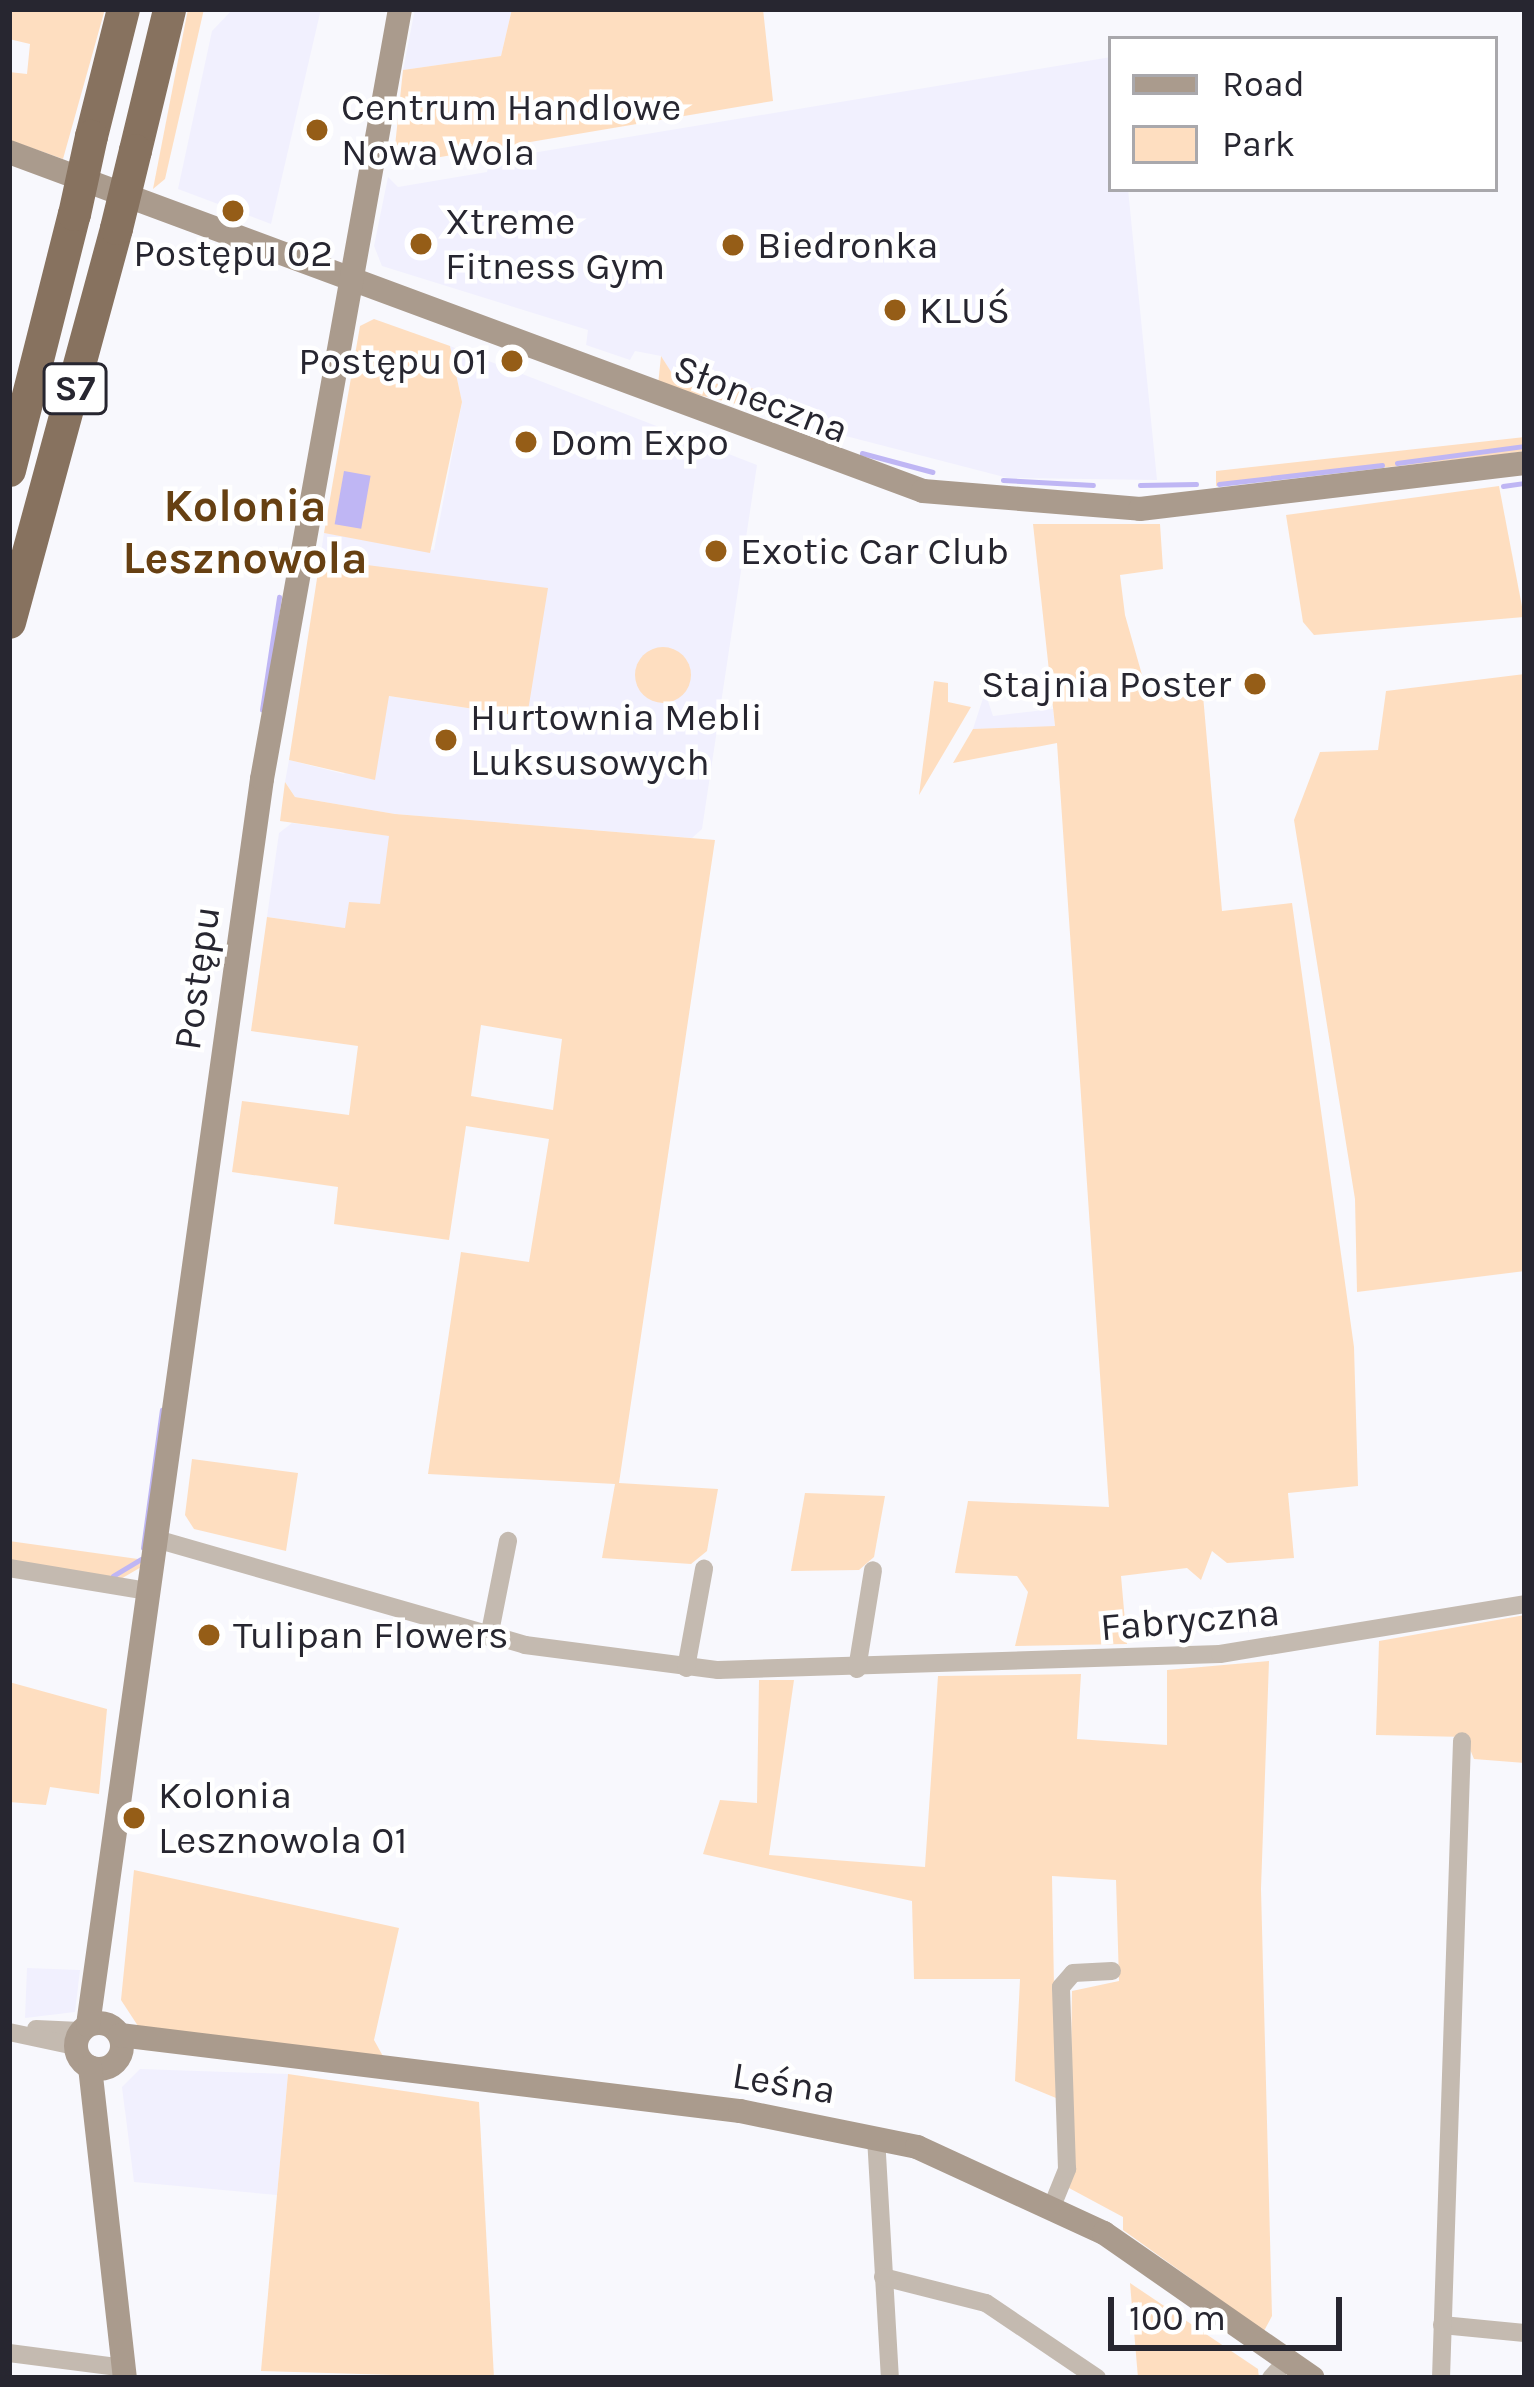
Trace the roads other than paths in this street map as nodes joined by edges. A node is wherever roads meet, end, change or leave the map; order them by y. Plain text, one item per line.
1 (123, 9) edge
2 (169, 9) edge
3 (400, 9) edge
4 (9, 152) edge
5 (350, 281) junction
6 (1525, 463) edge
7 (9, 470) edge
8 (9, 622) edge
9 (156, 1540) junction
10 (508, 1541) dead end
11 (9, 1568) edge
12 (704, 1569) dead end
13 (873, 1570) dead end
14 (148, 1591) junction
15 (1525, 1604) edge
16 (489, 1636) junction
17 (686, 1668) junction
18 (857, 1669) junction
19 (1462, 1742) dead end
20 (1112, 1970) dead end
21 (14, 2033) edge
22 (99, 2044) junction
23 (876, 2137) junction
24 (1053, 2204) junction
25 (883, 2277) junction
26 (1442, 2325) junction
27 (1525, 2333) edge
28 (9, 2353) edge
29 (1279, 2369) edge
30 (124, 2373) edge
31 (890, 2378) edge
32 (1097, 2378) edge
33 (1313, 2378) edge
34 (1441, 2378) edge

1 - 7 highway, S7, bridge
2 - 8 highway, S7, bridge
3 - 5 street, Postępu
4 - 5 street, Słoneczna
5 - 6 street, Słoneczna
5 - 9 street, Postępu
9 - 14 street, Postępu
9 - 16 street, Fabryczna
10 - 16 street
11 - 14 street
12 - 17 street
13 - 18 street
14 - 22 street, Postępu
15 - 18 street, Fabryczna
16 - 17 street, Fabryczna
17 - 18 street, Fabryczna
19 - 26 street
20 - 24 street
21 - 22 street
22 - 23 street, Leśna
22 - 30 street, Postępu
23 - 24 street, Leśna
23 - 25 street
24 - 29 street, Leśna
25 - 31 street
25 - 32 street
26 - 27 street
26 - 34 street
28 - 30 street
29 - 33 street, Leśna

